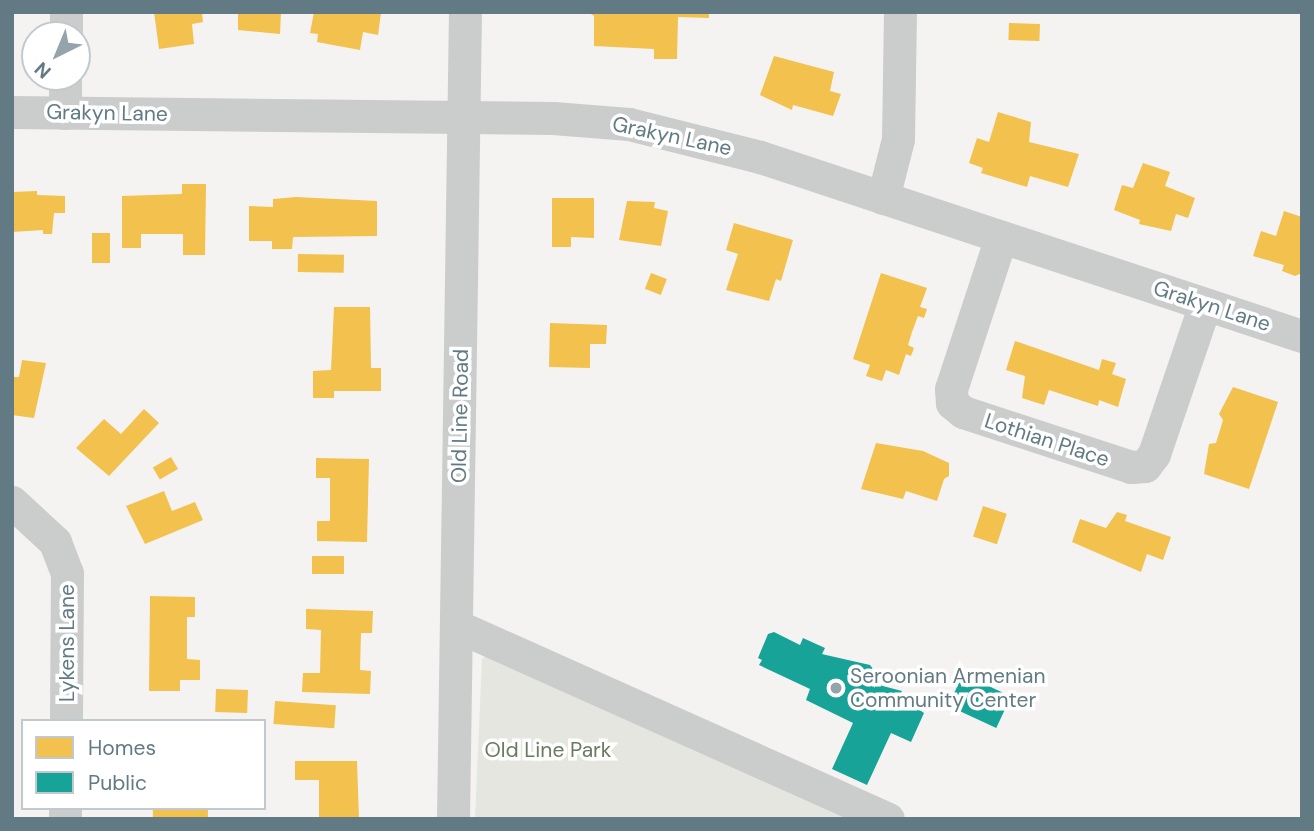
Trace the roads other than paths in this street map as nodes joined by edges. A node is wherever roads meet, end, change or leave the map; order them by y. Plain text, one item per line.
1 (466, 12) edge
2 (900, 12) edge
3 (65, 91) edge
4 (12, 112) edge
5 (65, 113) junction
6 (464, 117) junction
7 (883, 198) junction
8 (1001, 237) junction
9 (1205, 304) junction
10 (1302, 336) edge
11 (12, 502) edge
12 (457, 626) junction
13 (66, 719) edge
14 (453, 819) edge
15 (888, 819) edge

1 - 6 street, Old Line Road
2 - 7 street
3 - 5 street
4 - 5 street, Grakyn Lane
5 - 6 street, Grakyn Lane
6 - 7 street, Grakyn Lane
6 - 12 street, Old Line Road
7 - 8 street, Grakyn Lane
8 - 9 street, Grakyn Lane
8 - 9 street, Lothian Place
9 - 10 street, Grakyn Lane
11 - 13 street, Lykens Lane
12 - 14 street, Old Line Road
12 - 15 street

